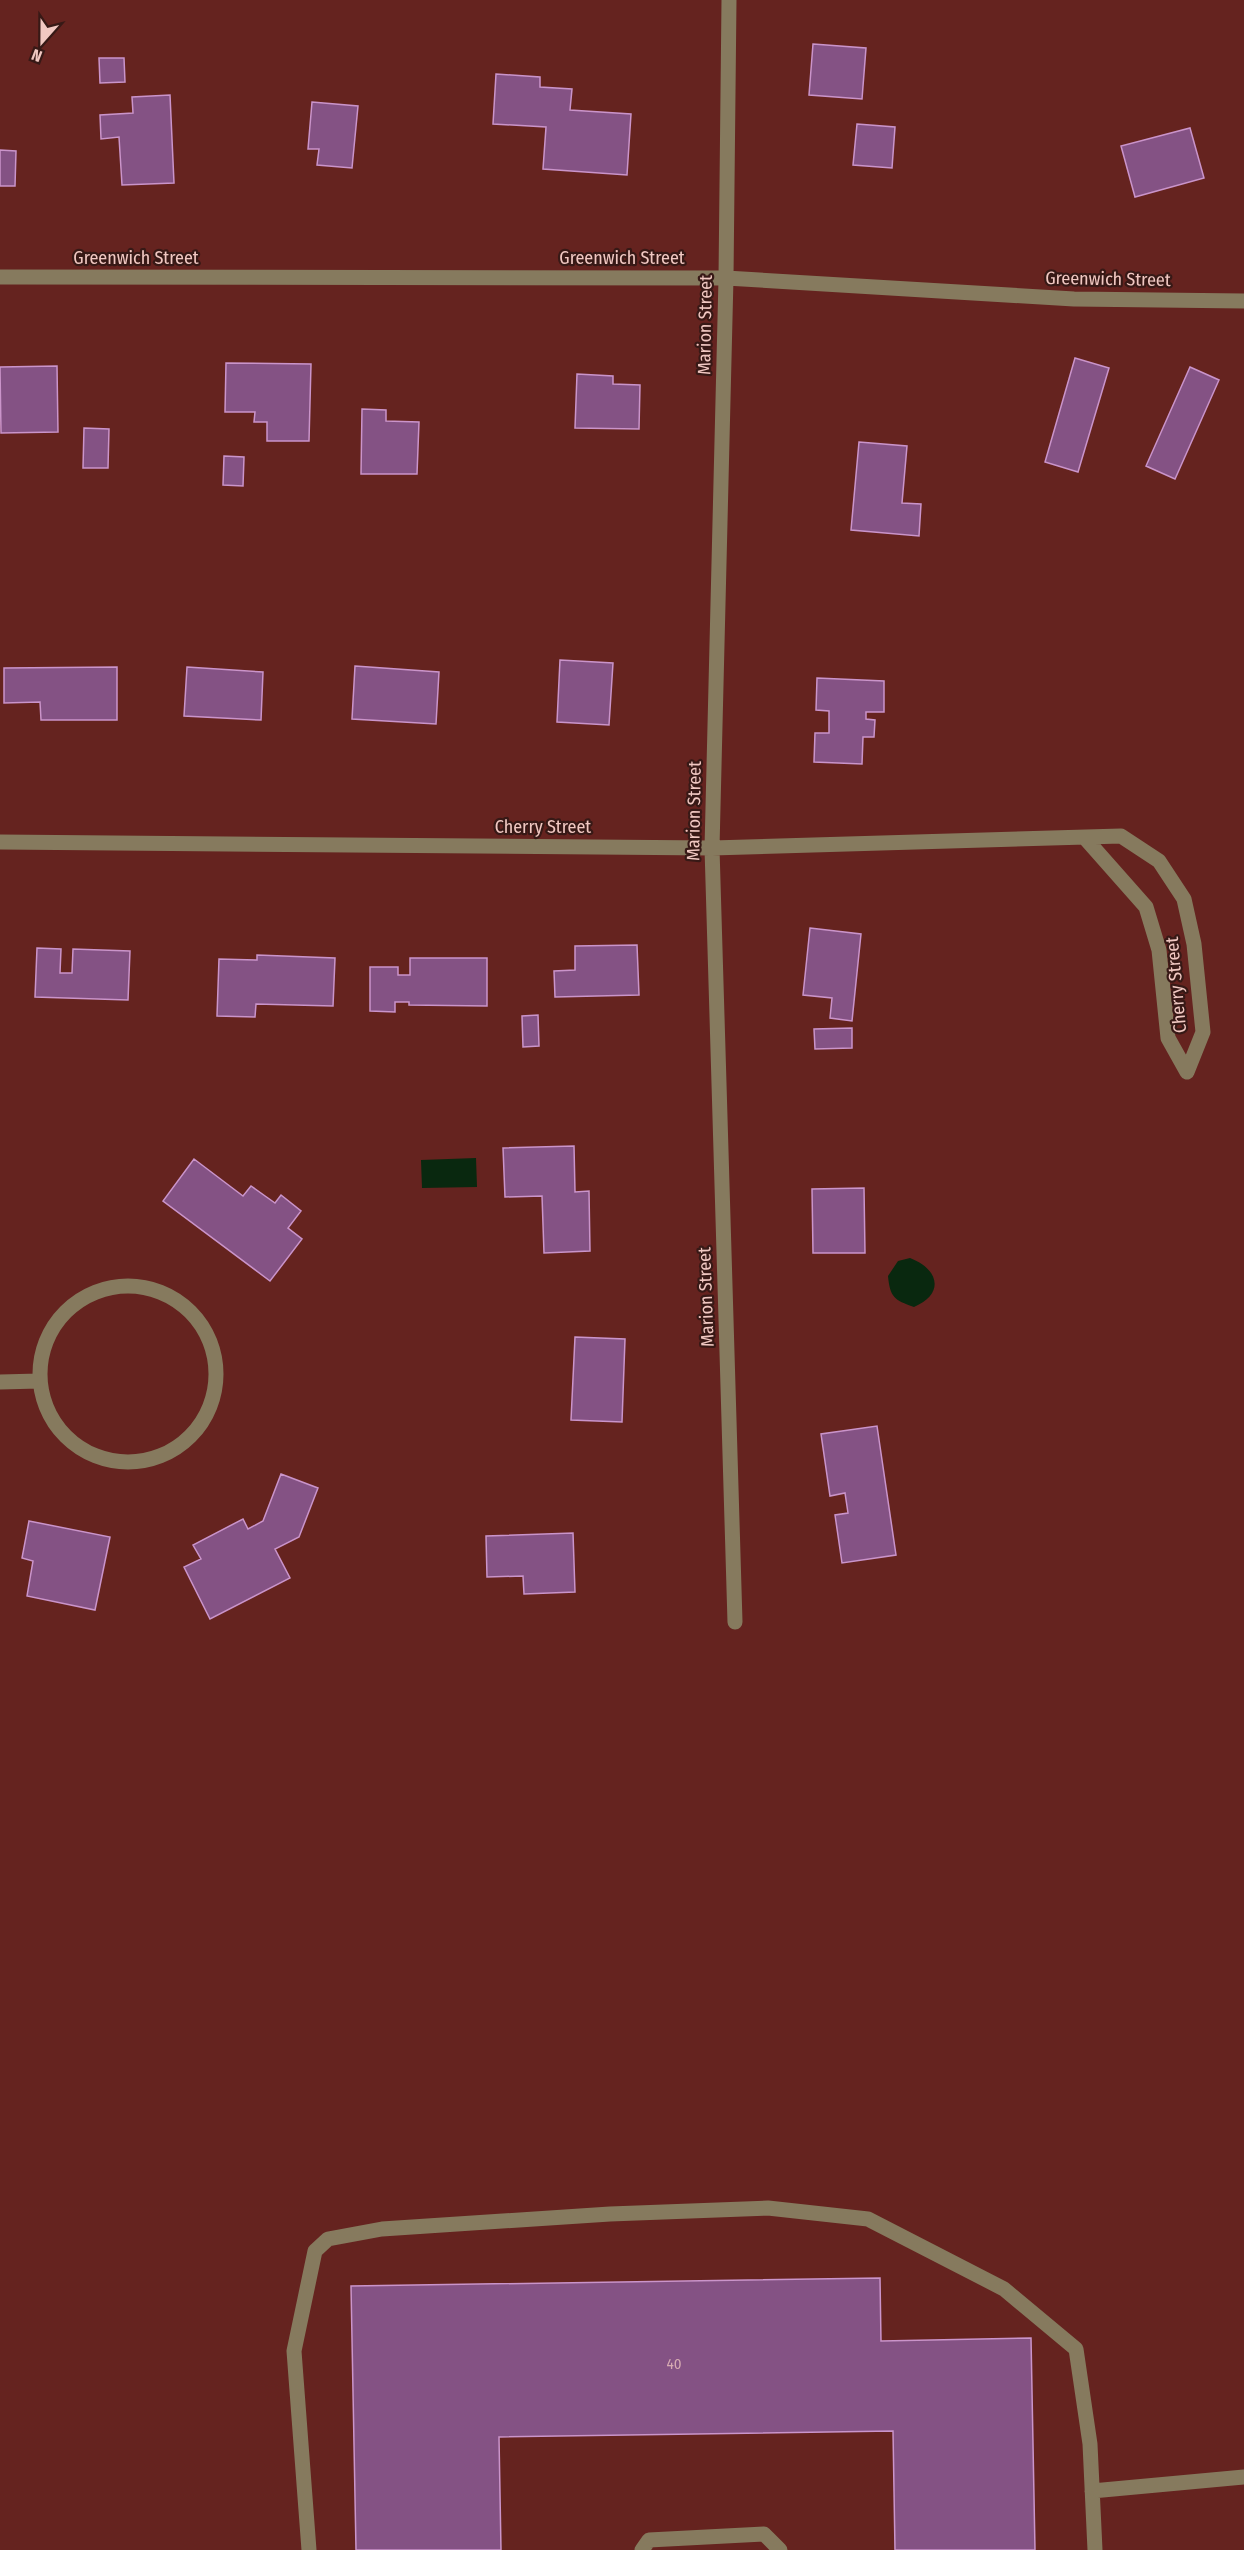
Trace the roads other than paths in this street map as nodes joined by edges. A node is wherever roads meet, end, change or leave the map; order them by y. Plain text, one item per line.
1 (729, 0) edge
2 (0, 277) edge
3 (726, 278) junction
4 (1244, 301) edge
5 (1085, 838) junction
6 (0, 842) edge
7 (712, 848) junction
8 (0, 1382) edge
9 (39, 1382) junction
10 (735, 1622) dead end
11 (1244, 2477) edge
12 (1092, 2491) junction
13 (309, 2550) edge
14 (642, 2550) edge
15 (780, 2550) edge
16 (1095, 2550) edge

1 - 3 street, Marion Street
2 - 3 street, Greenwich Street
3 - 4 street, Greenwich Street
3 - 7 street, Marion Street
5 - 5 street, Cherry Street
5 - 7 street, Cherry Street
6 - 7 street, Cherry Street
7 - 10 street, Marion Street
8 - 9 street
9 - 9 street
11 - 12 street
12 - 13 street
12 - 16 street
14 - 15 street

